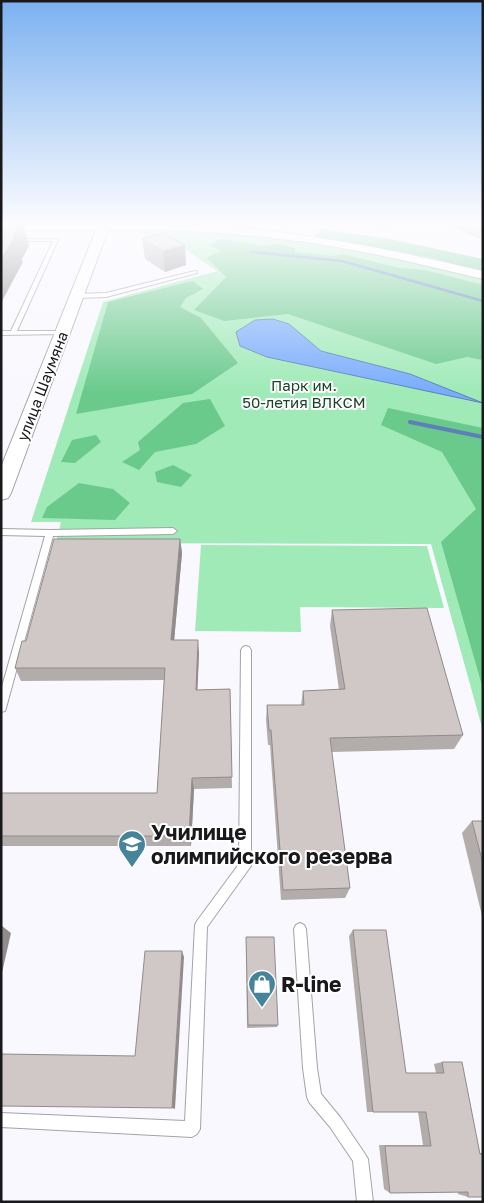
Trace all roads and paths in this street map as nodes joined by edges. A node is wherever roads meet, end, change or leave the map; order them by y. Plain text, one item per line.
1 (37, 280) edge
2 (82, 280) edge
3 (165, 280) edge
4 (76, 296) junction
5 (1, 333) edge
6 (13, 333) junction
7 (62, 333) junction
8 (1, 493) edge
9 (173, 531) dead end
10 (1, 532) edge
11 (50, 533) junction
12 (246, 650) dead end
13 (1, 708) edge
14 (300, 929) dead end
15 (1, 1120) edge
16 (365, 1202) edge

1 - 6 lane
2 - 4 street, улица Шаумяна
3 - 4 lane
4 - 7 street, улица Шаумяна
5 - 6 lane
6 - 7 lane
7 - 8 street, улица Шаумяна
9 - 11 lane
10 - 11 lane
11 - 13 lane
12 - 15 lane
14 - 16 lane

